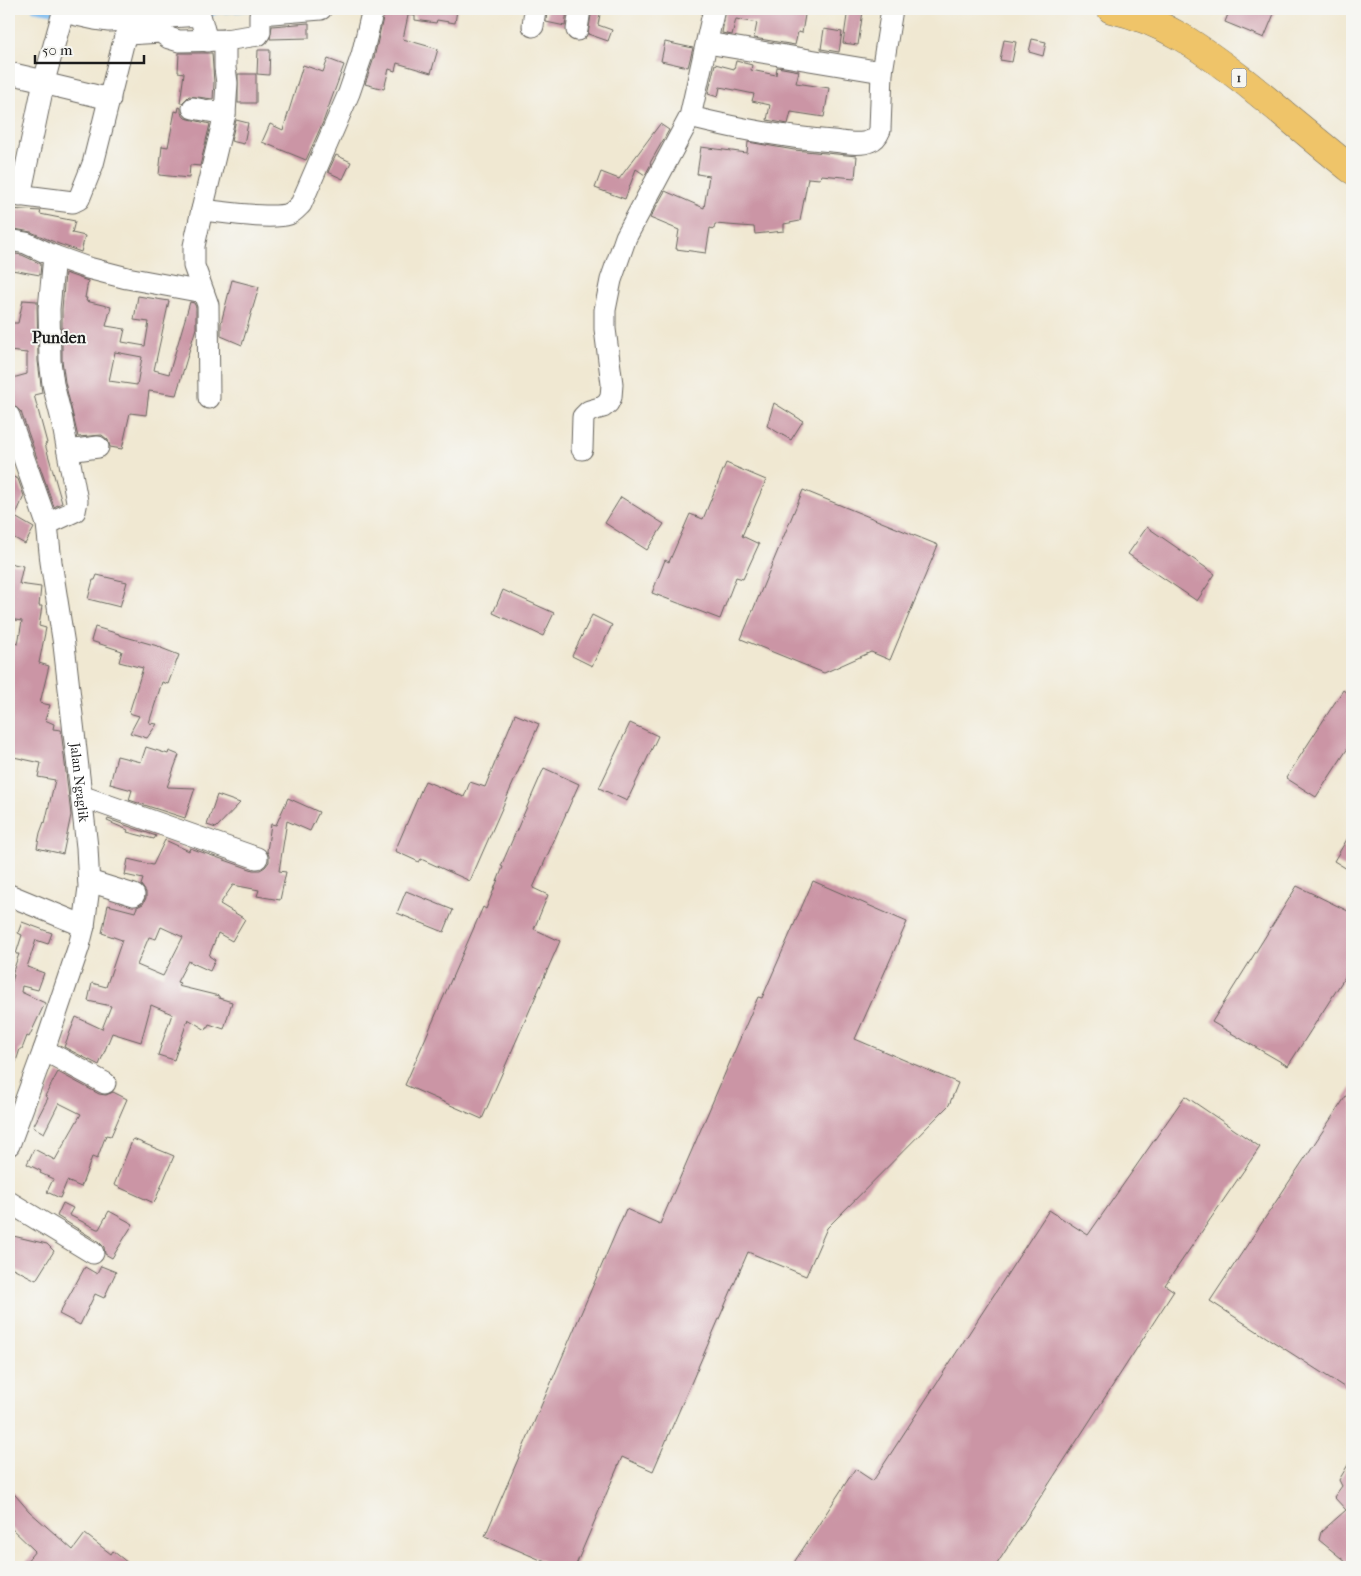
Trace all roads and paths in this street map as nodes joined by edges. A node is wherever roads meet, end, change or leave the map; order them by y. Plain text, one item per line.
1 (321, 9) edge
2 (373, 9) edge
3 (580, 9) edge
4 (714, 9) edge
5 (892, 9) edge
6 (1111, 9) edge
7 (63, 14) edge
8 (577, 30) dead end
9 (209, 31) junction
10 (707, 43) junction
11 (882, 72) junction
12 (9, 73) edge
13 (44, 82) junction
14 (110, 99) junction
15 (193, 108) dead end
16 (225, 114) junction
17 (690, 117) junction
18 (1352, 170) edge
19 (14, 195) edge
20 (202, 210) junction
21 (9, 240) edge
22 (54, 256) junction
23 (203, 292) junction
24 (209, 398) dead end
25 (9, 416) edge
26 (98, 447) dead end
27 (582, 449) dead end
28 (68, 450) junction
29 (47, 524) junction
30 (81, 796) junction
31 (257, 858) dead end
32 (89, 881) junction
33 (9, 895) edge
34 (134, 895) dead end
35 (84, 926) junction
36 (44, 1050) junction
37 (105, 1083) dead end
38 (9, 1145) edge
39 (9, 1202) edge
40 (92, 1253) dead end

1 - 9 street
2 - 20 street
3 - 8 street
4 - 10 street
5 - 11 street
6 - 18 main road, 1
7 - 9 street
7 - 13 street
9 - 14 street
9 - 16 street
10 - 11 street
10 - 17 street
11 - 17 street
12 - 13 street
13 - 14 street
13 - 19 street
14 - 19 street
15 - 16 street
16 - 20 street
17 - 27 street
20 - 23 street
21 - 22 street
22 - 23 street
22 - 28 street
23 - 24 street
25 - 29 street, Jalan Ngaglik
26 - 28 street
28 - 29 street
29 - 30 street, Jalan Ngaglik
30 - 31 street
30 - 32 street, Jalan Ngaglik
32 - 34 street
32 - 35 street, Jalan Ngaglik
33 - 35 street
35 - 36 street, Jalan Ngaglik
36 - 37 street
36 - 38 street, Jalan Ngaglik
39 - 40 street

